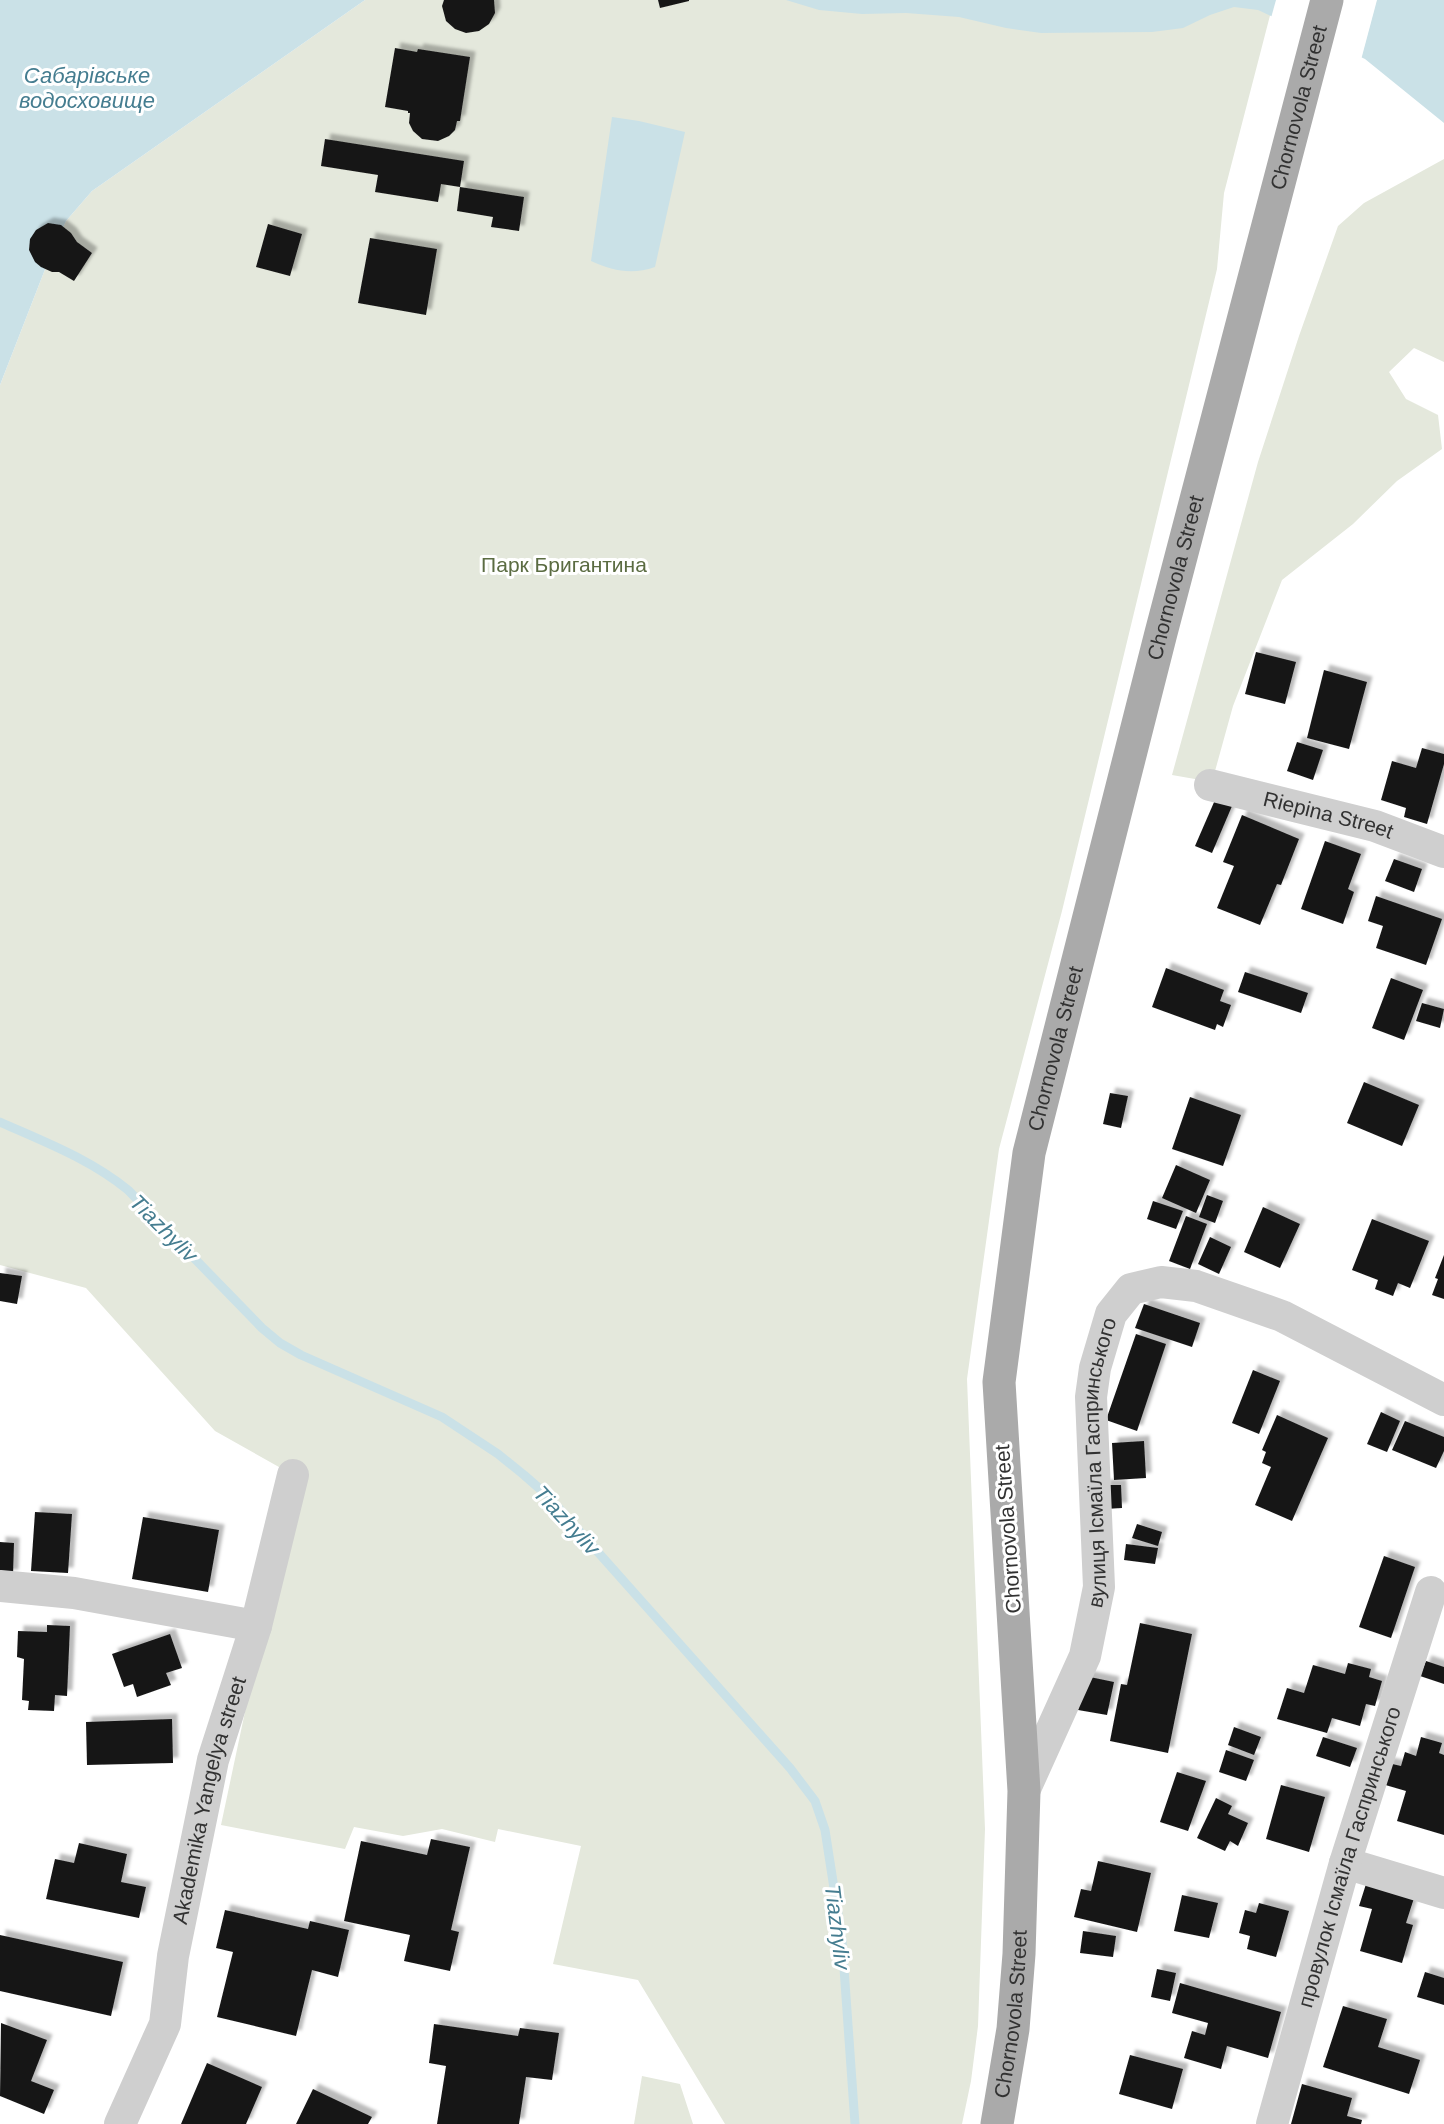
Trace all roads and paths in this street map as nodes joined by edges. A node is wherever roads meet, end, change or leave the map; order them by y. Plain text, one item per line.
1 (1327, 0) edge
2 (1210, 785) dead end
3 (1444, 852) edge
4 (1444, 1400) edge
5 (293, 1475) dead end
6 (0, 1586) edge
7 (1431, 1592) dead end
8 (256, 1626) junction
9 (1024, 1791) junction
10 (1345, 1863) junction
11 (1444, 1893) edge
12 (120, 2124) edge
13 (997, 2124) edge
14 (1272, 2124) edge

1 - 9 main road, Chornovola Street
2 - 3 street, Riepina Street
4 - 9 street, вулиця Ісмаїла Гаспринського
5 - 8 street, Akademika Yangelya street
6 - 8 street
7 - 10 street, провулок Ісмаїла Гаспринського
8 - 12 street, Akademika Yangelya street
9 - 13 main road, Chornovola Street
10 - 11 street
10 - 14 street, провулок Ісмаїла Гаспринського

